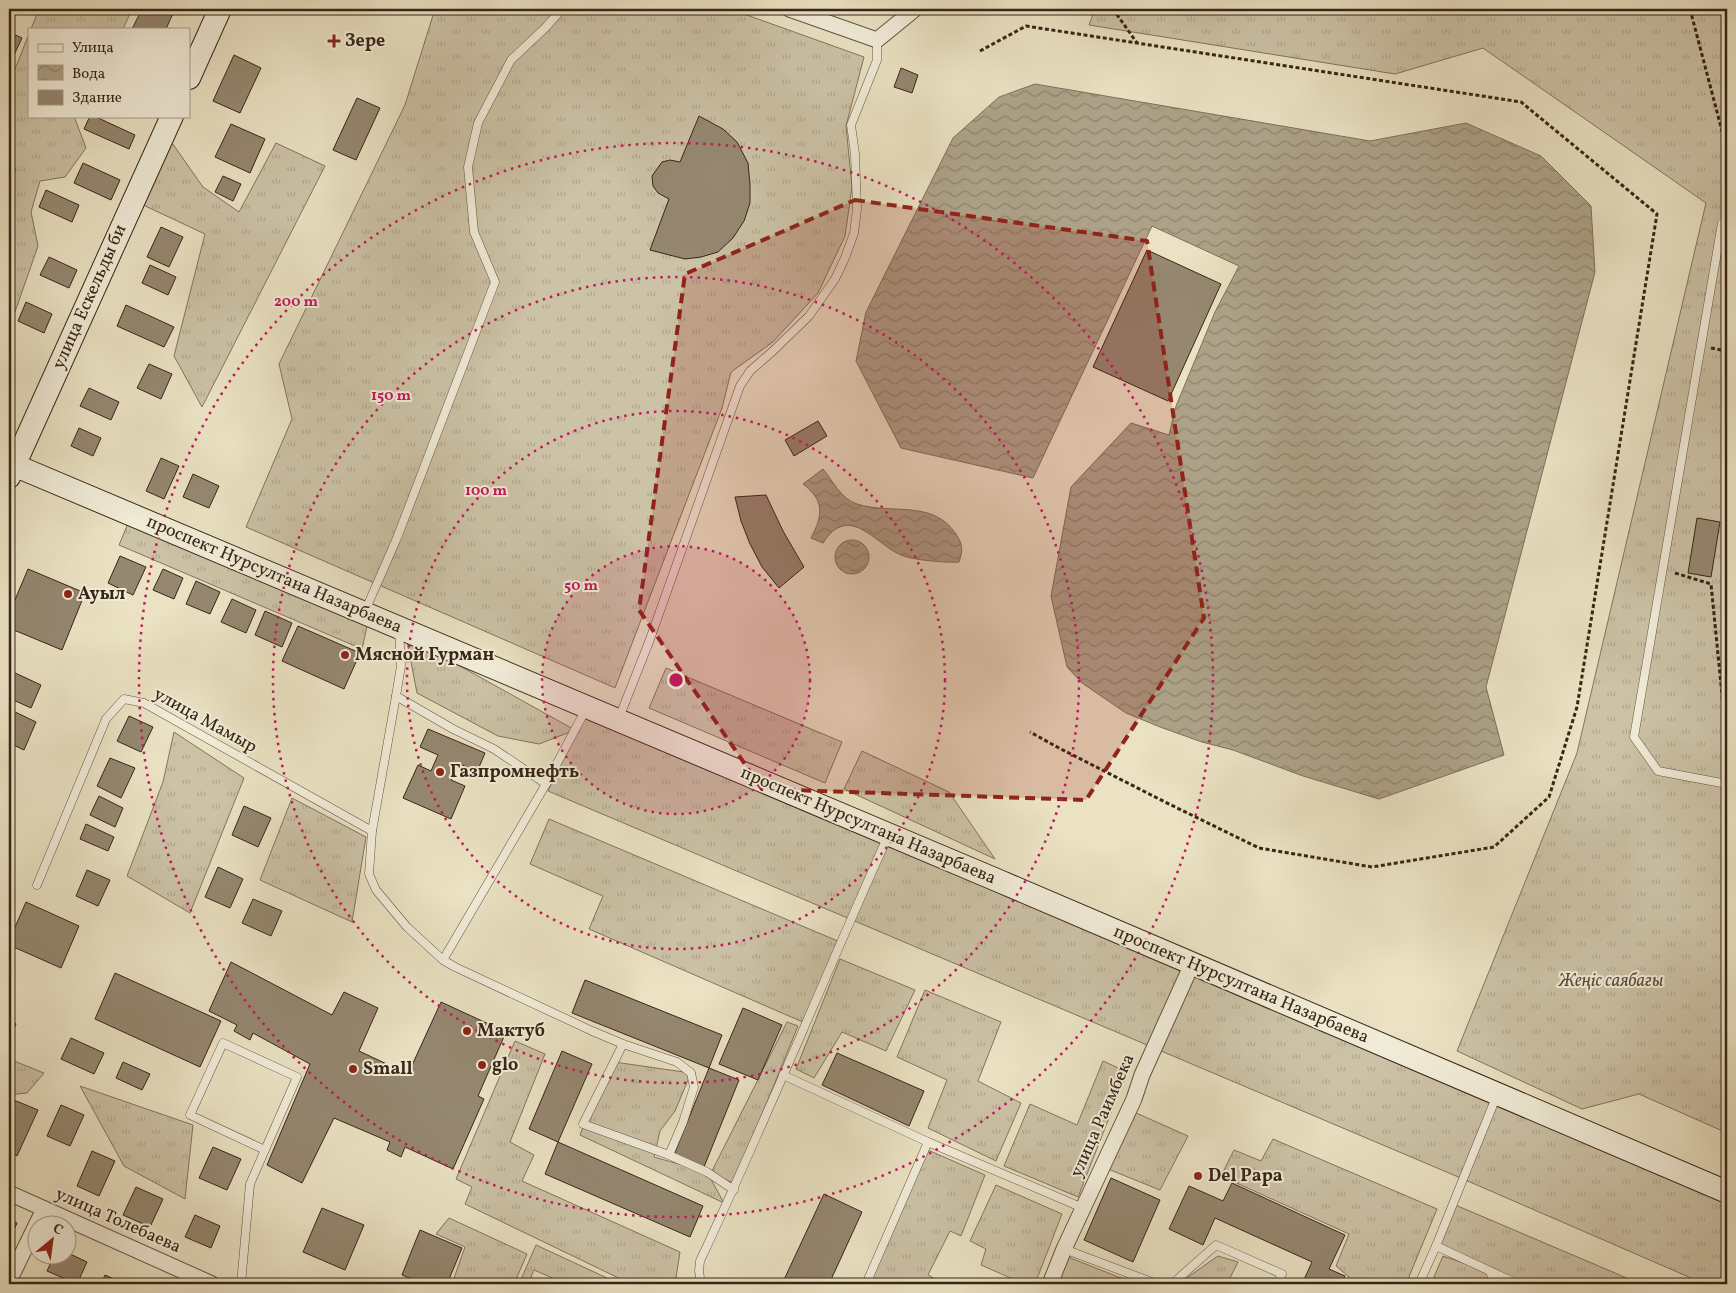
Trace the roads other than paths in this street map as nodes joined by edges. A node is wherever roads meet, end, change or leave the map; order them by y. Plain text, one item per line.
1 (220, 9) edge
2 (562, 9) edge
3 (789, 9) edge
4 (915, 9) edge
5 (877, 40) junction
6 (190, 76) edge
7 (171, 118) edge
8 (1722, 224) dead end
9 (10, 468) edge
10 (364, 613) junction
11 (399, 628) junction
12 (396, 696) junction
13 (587, 708) junction
14 (618, 720) junction
15 (546, 784) junction
16 (1727, 784) edge
17 (372, 831) junction
18 (888, 835) junction
19 (37, 886) dead end
20 (443, 960) junction
21 (1192, 964) junction
22 (623, 1044) junction
23 (783, 1074) junction
24 (1498, 1094) junction
25 (928, 1142) junction
26 (265, 1150) junction
27 (669, 1155) junction
28 (734, 1190) junction
29 (1727, 1192) edge
30 (9, 1193) edge
31 (1083, 1208) junction
32 (44, 1209) junction
33 (1436, 1246) junction
34 (1064, 1249) junction
35 (1490, 1272) junction
36 (9, 1280) edge
37 (212, 1284) edge
38 (241, 1284) edge
39 (701, 1284) edge
40 (866, 1284) edge
41 (1050, 1284) edge
42 (1157, 1284) edge
43 (1172, 1284) edge
44 (1277, 1284) edge
45 (1419, 1284) edge
46 (1495, 1284) edge
47 (1518, 1284) edge

1 - 6 main road
2 - 10 lane
3 - 5 street
4 - 5 street
5 - 14 lane
7 - 9 main road, улица Ескельды би
8 - 16 lane
9 - 10 main road, проспект Нурсултана Назарбаева
10 - 11 main road, проспект Нурсултана Назарбаева
11 - 12 lane
11 - 13 main road, проспект Нурсултана Назарбаева
12 - 15 lane
12 - 17 lane
13 - 14 main road, проспект Нурсултана Назарбаева
13 - 15 lane
14 - 18 main road, проспект Нурсултана Назарбаева
15 - 20 lane
17 - 19 lane, улица Мамыр
17 - 20 lane
18 - 21 main road, проспект Нурсултана Назарбаева
18 - 23 lane
20 - 22 lane
21 - 24 main road, проспект Нурсултана Назарбаева
21 - 31 street, улица Раимбека
22 - 27 lane
22 - 27 lane
23 - 25 lane
23 - 28 lane
24 - 29 main road, проспект Нурсултана Назарбаева
24 - 33 lane
25 - 31 lane
25 - 40 lane
26 - 26 lane
26 - 38 lane
27 - 28 lane
28 - 39 lane
30 - 32 street, улица Толебаева
31 - 34 street, улица Раимбека
32 - 36 street
32 - 37 street, улица Толебаева
33 - 35 lane
33 - 45 lane
34 - 41 street, улица Раимбека
34 - 42 lane
35 - 46 lane
35 - 47 lane
43 - 44 lane

